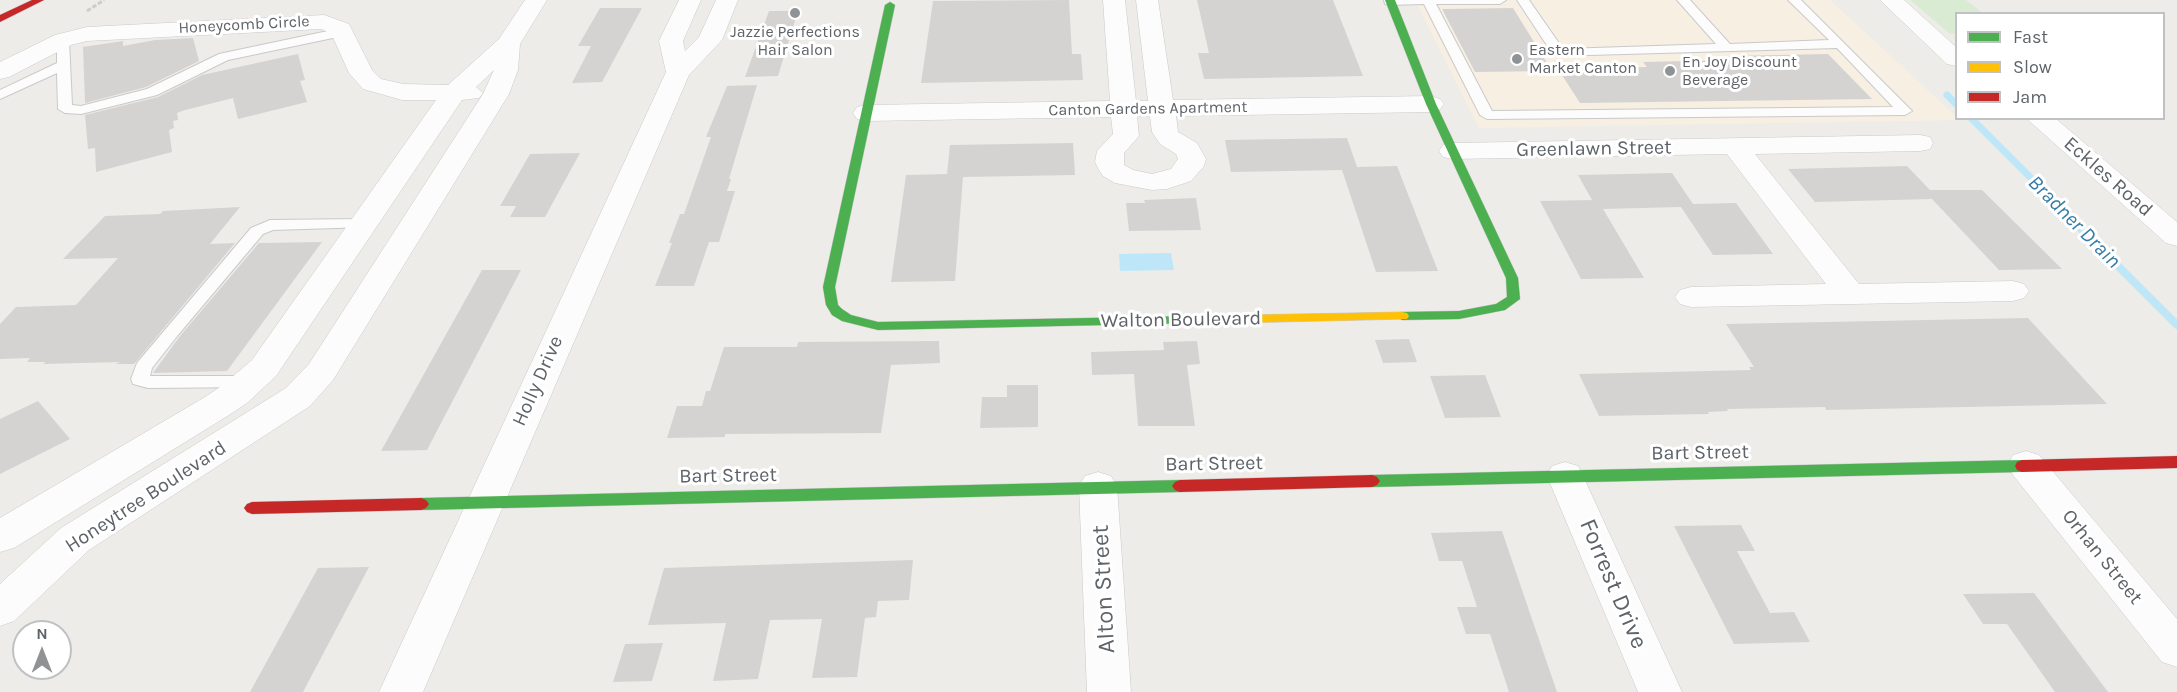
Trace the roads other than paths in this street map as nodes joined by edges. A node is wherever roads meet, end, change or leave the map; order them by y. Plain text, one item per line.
1 (39, 0) edge
2 (536, 0) edge
3 (690, 0) edge
4 (727, 0) edge
5 (1114, 0) edge
6 (1147, 0) edge
7 (1500, 0) edge
8 (1523, 0) edge
9 (1683, 0) edge
10 (1794, 0) edge
11 (1891, 0) edge
12 (1389, 1) edge
13 (1428, 1) edge
14 (890, 5) dead end
15 (0, 19) edge
16 (264, 24) junction
17 (342, 32) junction
18 (1152, 35) junction
19 (1117, 36) junction
20 (63, 40) junction
21 (508, 44) junction
22 (1840, 44) junction
23 (269, 47) junction
24 (1727, 48) junction
25 (1955, 58) edge
26 (64, 65) junction
27 (0, 72) edge
28 (678, 72) junction
29 (455, 92) junction
30 (496, 94) junction
31 (0, 95) edge
32 (1431, 105) junction
33 (1162, 108) junction
34 (1124, 109) junction
35 (866, 113) junction
36 (2041, 120) edge
37 (1920, 143) dead end
38 (1735, 146) junction
39 (1453, 151) junction
40 (362, 224) junction
41 (411, 226) junction
42 (2177, 237) edge
43 (2013, 291) dead end
44 (1851, 295) junction
45 (1691, 297) dead end
46 (249, 382) junction
47 (298, 397) junction
48 (2177, 462) edge
49 (2026, 465) junction
50 (1565, 476) junction
51 (1098, 486) junction
52 (484, 502) junction
53 (252, 507) dead end
54 (0, 537) edge
55 (1, 607) edge
56 (2177, 649) edge
57 (401, 692) edge
58 (1109, 692) edge
59 (1660, 692) edge

1 - 15 main road
2 - 21 street, Honeytree Boulevard
3 - 28 street
4 - 28 street, Holly Drive
5 - 19 street
6 - 18 street
7 - 13 lane
8 - 24 lane
9 - 24 lane
10 - 22 lane
11 - 25 street
12 - 13 lane
12 - 32 main road, Walton Boulevard
13 - 22 lane
14 - 35 main road, Walton Boulevard
16 - 17 street, Honeycomb Circle
16 - 20 street, Honeycomb Circle
16 - 23 lane
17 - 23 lane
17 - 29 street
18 - 19 street
18 - 33 street
19 - 34 street
20 - 26 lane
20 - 27 street, Honeycomb Circle
21 - 29 street, Honeytree Boulevard
21 - 30 street, Honeytree Boulevard
22 - 24 lane
23 - 26 lane
26 - 31 lane
28 - 52 street, Holly Drive
29 - 30 street
29 - 40 street, Honeytree Boulevard
30 - 41 street, Honeytree Boulevard
32 - 33 street, Canton Gardens Apartment
32 - 39 main road, Walton Boulevard
33 - 34 street, Canton Gardens Apartment
33 - 34 street
34 - 35 street, Canton Gardens Apartment
35 - 39 main road, Walton Boulevard
36 - 42 street, Eckles Road
37 - 38 street, Greenlawn Street
38 - 39 street, Greenlawn Street
38 - 44 street
40 - 41 street
40 - 46 street, Honeytree Boulevard
40 - 46 lane
41 - 47 street, Honeytree Boulevard
43 - 44 street
44 - 45 street
46 - 47 street
46 - 54 street, Honeytree Boulevard
47 - 55 street, Honeytree Boulevard
48 - 49 main road, Bart Street
49 - 50 main road, Bart Street
49 - 56 street, Orhan Street
50 - 51 main road, Bart Street
50 - 59 street, Forrest Drive
51 - 52 main road, Bart Street
51 - 58 street, Alton Street
52 - 53 main road, Bart Street
52 - 57 street, Holly Drive

